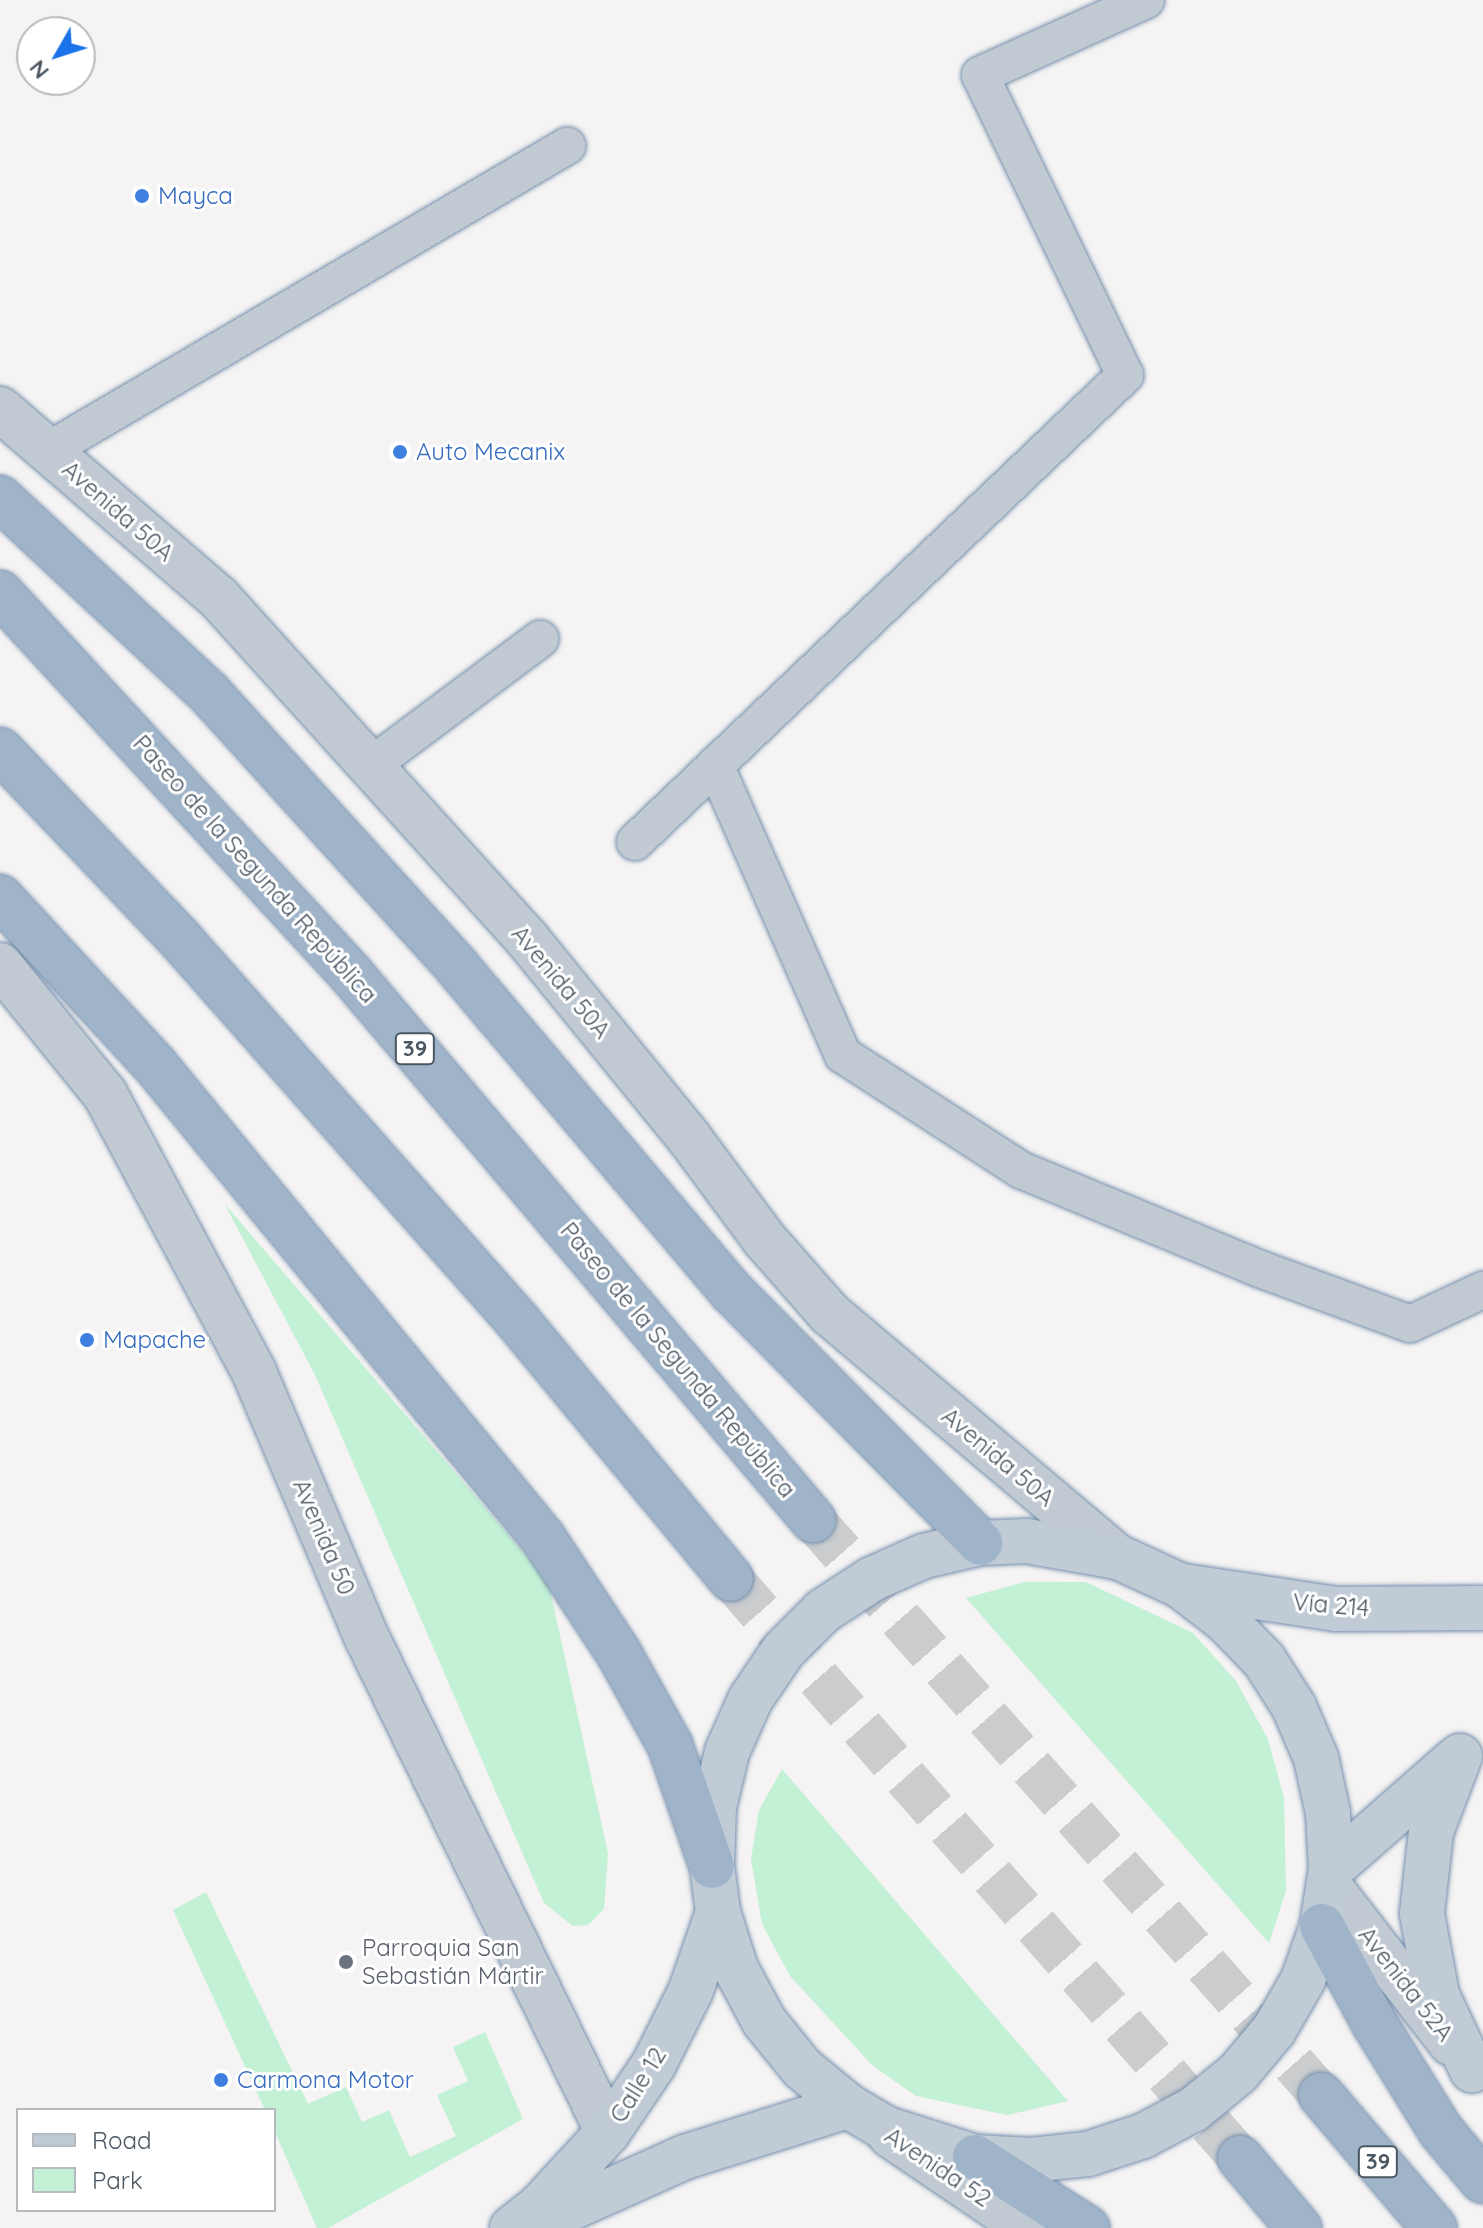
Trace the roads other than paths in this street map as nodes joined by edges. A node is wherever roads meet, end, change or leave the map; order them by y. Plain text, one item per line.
1 (1146, 0) edge
2 (567, 146) dead end
3 (0, 409) edge
4 (49, 450) junction
5 (0, 498) edge
6 (0, 593) edge
7 (540, 639) dead end
8 (0, 750) edge
9 (715, 765) junction
10 (369, 767) junction
11 (635, 842) dead end
12 (0, 897) edge
13 (0, 965) edge
14 (1483, 1290) edge
15 (813, 1520) tunnel mouth
16 (980, 1543) junction
17 (1118, 1557) junction
18 (731, 1579) tunnel mouth
19 (1181, 1586) junction
20 (1482, 1608) edge
21 (1471, 1747) edge
22 (712, 1866) junction
23 (1327, 1894) junction
24 (718, 1912) junction
25 (1478, 2076) edge
26 (1321, 2095) tunnel mouth
27 (848, 2106) junction
28 (608, 2132) junction
29 (975, 2157) junction
30 (1240, 2158) tunnel mouth
31 (1483, 2181) edge
32 (512, 2228) edge
33 (528, 2228) edge
34 (1027, 2228) edge
35 (1087, 2228) edge
36 (1299, 2228) edge
37 (1434, 2228) edge

1 - 9 lane
2 - 4 lane
3 - 4 street, Avenida 50A
4 - 10 street, Avenida 50A
5 - 16 highway
6 - 15 highway, Paseo de la Segunda República / 39
7 - 10 lane
8 - 18 highway
9 - 11 lane
9 - 14 lane
10 - 17 street, Avenida 50A
12 - 22 highway
13 - 28 street, Avenida 50
16 - 17 main road
16 - 22 main road
17 - 19 main road
19 - 20 main road, Vía 214
19 - 23 main road
21 - 23 main road
21 - 25 main road
22 - 24 main road
23 - 25 street, Avenida 52A
23 - 29 main road
23 - 31 highway
24 - 27 main road
24 - 28 main road, Calle 12
26 - 37 highway, 39
27 - 29 main road
27 - 33 main road
27 - 34 street, Avenida 52
28 - 32 main road, Calle 12
29 - 35 highway
30 - 36 highway

